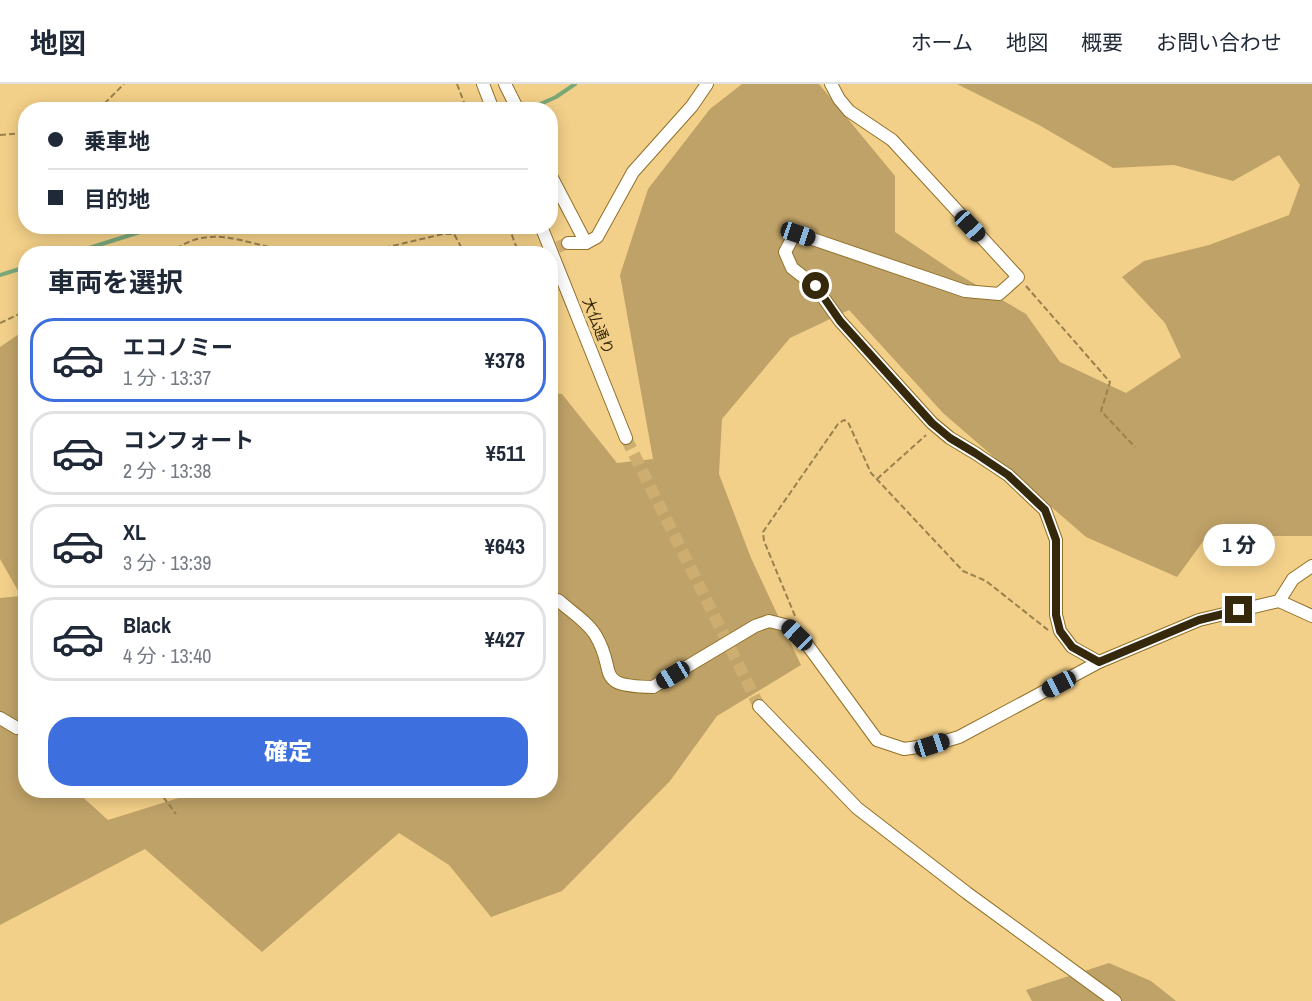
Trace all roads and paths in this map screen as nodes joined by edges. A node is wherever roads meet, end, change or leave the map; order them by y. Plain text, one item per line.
1 (124, 84) edge
2 (458, 84) edge
3 (483, 84) edge
4 (505, 84) edge
5 (707, 84) edge
6 (831, 84) edge
7 (106, 102) edge
8 (464, 102) edge
9 (491, 102) edge
10 (514, 102) edge
11 (18, 134) edge
12 (0, 135) edge
13 (558, 189) edge
14 (443, 234) edge
15 (568, 243) tunnel mouth
16 (586, 243) junction
17 (179, 246) edge
18 (266, 246) edge
19 (392, 246) edge
20 (558, 268) edge
21 (1018, 277) junction
22 (18, 315) edge
23 (0, 323) edge
24 (936, 426) junction
25 (626, 438) tunnel mouth
26 (1135, 447) dead end
27 (877, 479) junction
28 (1312, 566) edge
29 (558, 600) edge
30 (1279, 601) junction
31 (1312, 616) edge
32 (798, 623) dead end
33 (1063, 636) junction
34 (1099, 662) junction
35 (759, 706) tunnel mouth
36 (0, 718) edge
37 (18, 727) edge
38 (164, 798) edge
39 (176, 814) dead end
40 (1114, 1000) edge

1 - 7 path
2 - 8 path
3 - 9 street
4 - 10 street
5 - 16 street
6 - 21 street
11 - 12 path
13 - 16 street
14 - 19 path
15 - 16 street
17 - 18 path
20 - 25 street, 大仏通り
21 - 24 street
21 - 26 path
22 - 23 path
24 - 27 path
24 - 33 street
27 - 32 path
27 - 33 path
28 - 30 street
29 - 34 street
30 - 31 street
30 - 34 street
33 - 34 street
35 - 40 street
36 - 37 street
38 - 39 path

